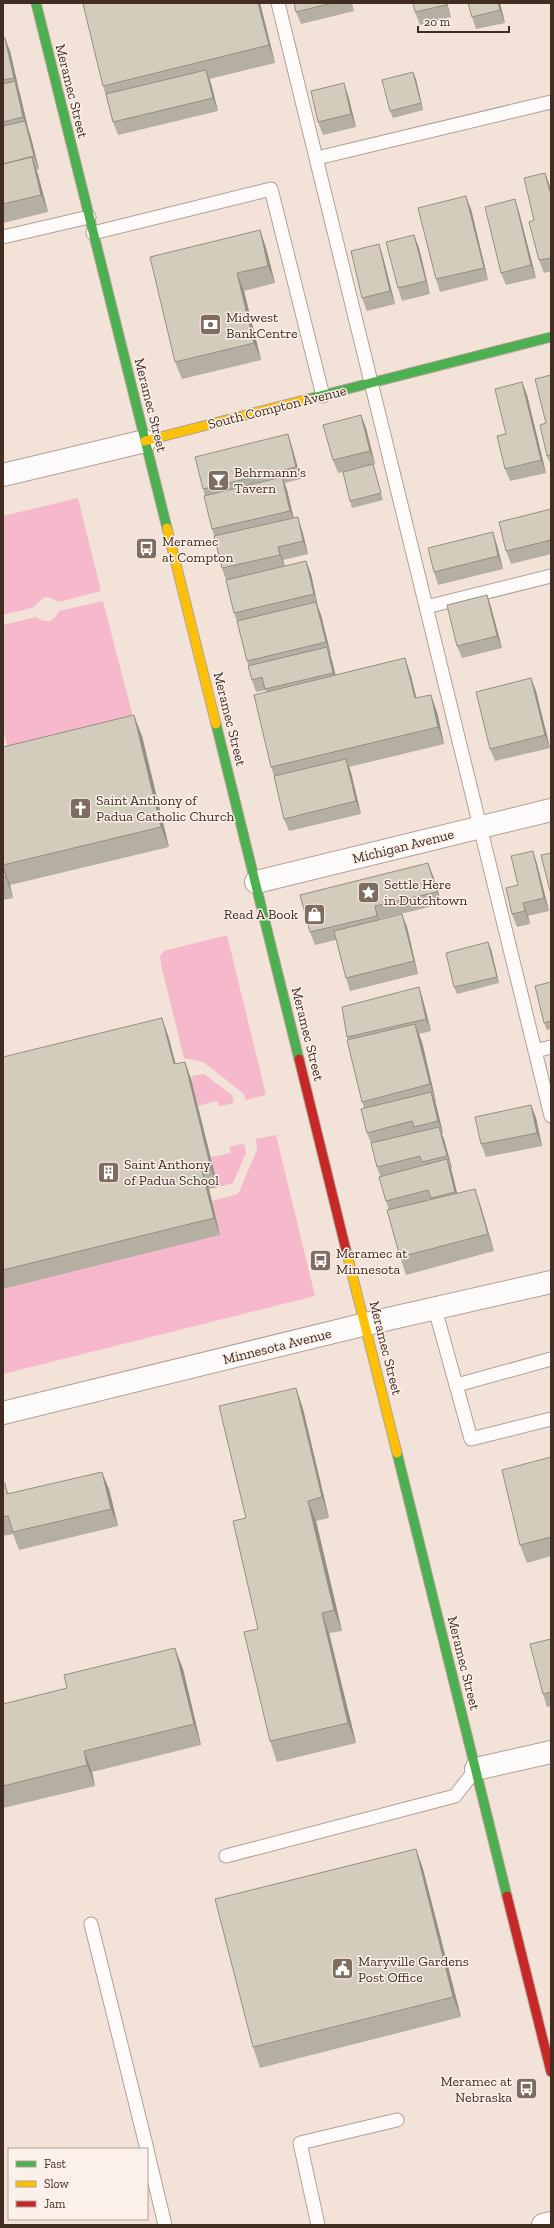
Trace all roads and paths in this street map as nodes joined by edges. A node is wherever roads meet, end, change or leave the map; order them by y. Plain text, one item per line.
1 (36, 3) edge
2 (278, 3) edge
3 (551, 102) edge
4 (317, 158) junction
5 (89, 217) junction
6 (93, 233) junction
7 (3, 237) edge
8 (551, 337) edge
9 (372, 383) junction
10 (323, 396) junction
11 (145, 441) junction
12 (3, 475) edge
13 (551, 576) edge
14 (426, 607) junction
15 (551, 810) edge
16 (480, 827) junction
17 (256, 882) junction
18 (551, 1047) edge
19 (535, 1051) junction
20 (551, 1116) edge
21 (551, 1282) edge
22 (435, 1309) junction
23 (366, 1324) junction
24 (551, 1359) edge
25 (457, 1385) junction
26 (3, 1413) edge
27 (551, 1419) edge
28 (551, 1752) edge
29 (476, 1769) junction
30 (226, 1856) dead end
31 (91, 1924) dead end
32 (551, 2072) edge
33 (397, 2120) dead end
34 (147, 2148) edge
35 (148, 2154) edge
36 (551, 2223) edge
37 (165, 2225) edge
38 (318, 2225) edge
39 (544, 2225) edge

1 - 5 street, Meramec Street
2 - 4 lane
3 - 4 lane
4 - 9 lane
5 - 6 street, Meramec Street
5 - 7 lane
6 - 10 lane
6 - 11 street, Meramec Street
8 - 9 street, South Compton Avenue
9 - 10 street, South Compton Avenue
9 - 14 lane
10 - 11 street, South Compton Avenue
11 - 12 street, South Compton Avenue
11 - 17 street, Meramec Street
13 - 14 lane
14 - 16 lane
15 - 16 street, Michigan Avenue
16 - 17 street, Michigan Avenue
16 - 19 lane
17 - 23 street, Meramec Street
18 - 19 lane
19 - 20 lane
21 - 22 street, Minnesota Avenue
22 - 23 street, Minnesota Avenue
22 - 25 lane
23 - 26 street, Minnesota Avenue
23 - 29 street, Meramec Street
24 - 25 lane
25 - 27 lane
28 - 29 street
29 - 30 lane
29 - 32 street, Meramec Street
31 - 34 lane
33 - 38 lane
35 - 37 lane
36 - 39 street

